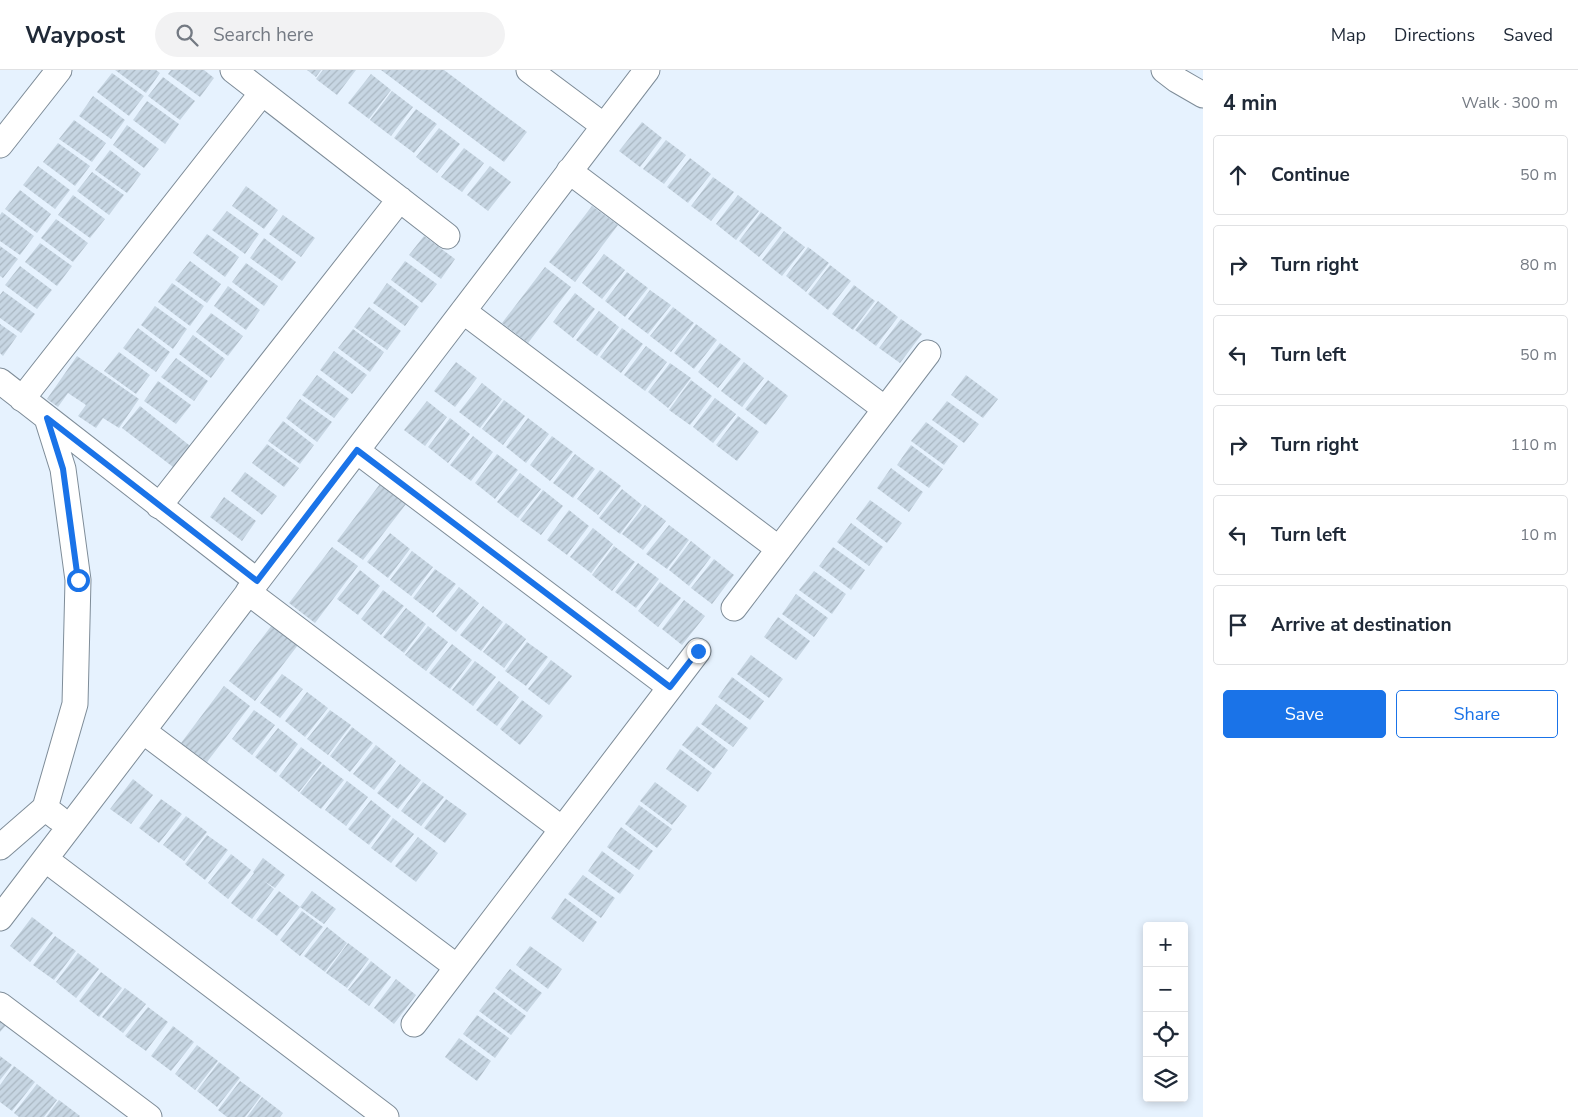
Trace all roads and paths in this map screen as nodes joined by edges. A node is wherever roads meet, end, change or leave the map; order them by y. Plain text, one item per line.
1 (59, 70) edge
2 (233, 70) edge
3 (529, 70) edge
4 (646, 70) edge
5 (1164, 70) edge
6 (262, 93) junction
7 (1203, 95) edge
8 (604, 126) junction
9 (0, 145) edge
10 (569, 171) junction
11 (400, 200) junction
12 (447, 236) dead end
13 (463, 310) junction
14 (928, 353) dead end
15 (0, 381) edge
16 (22, 399) junction
17 (885, 409) junction
18 (47, 418) junction
19 (357, 450) junction
20 (159, 506) junction
21 (779, 549) junction
22 (253, 587) junction
23 (734, 608) dead end
24 (698, 651) dead end
25 (670, 687) junction
26 (143, 731) junction
27 (45, 808) junction
28 (69, 827) junction
29 (562, 829) junction
30 (0, 847) edge
31 (45, 860) junction
32 (0, 918) edge
33 (457, 968) junction
34 (0, 1005) edge
35 (414, 1024) dead end
36 (149, 1117) edge
37 (386, 1117) edge

1 - 9 lane
2 - 6 lane
3 - 8 lane
4 - 8 lane
5 - 7 lane
6 - 11 lane
6 - 16 lane
8 - 10 lane
10 - 13 lane
10 - 17 lane
11 - 12 lane
11 - 20 lane
13 - 19 lane
13 - 21 lane
14 - 17 lane
15 - 16 lane
16 - 18 lane
17 - 21 lane
18 - 20 lane
18 - 27 lane
19 - 22 lane
19 - 25 lane
20 - 22 lane
21 - 23 lane
22 - 26 lane
22 - 29 lane
24 - 25 lane
25 - 29 lane
26 - 28 lane
26 - 33 lane
27 - 28 lane
27 - 30 lane
28 - 31 lane
29 - 33 lane
31 - 32 lane
31 - 37 lane
33 - 35 lane
34 - 36 lane

